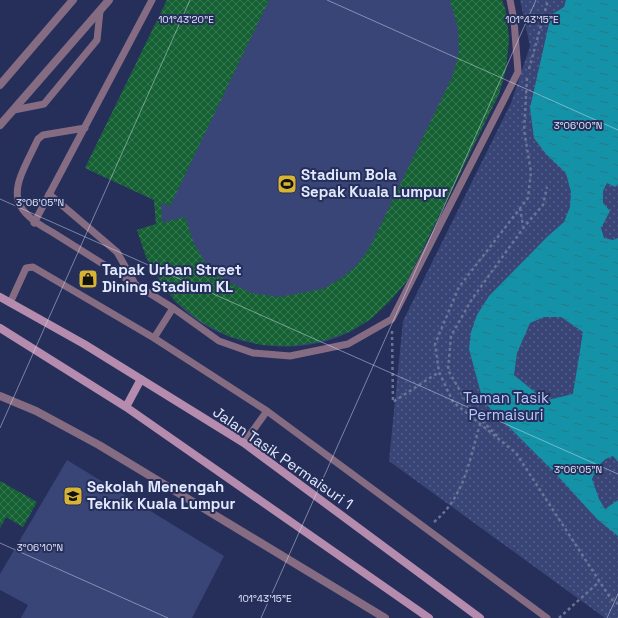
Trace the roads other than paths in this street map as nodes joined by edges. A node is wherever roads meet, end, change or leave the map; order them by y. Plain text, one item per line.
1 (73, 0) edge
2 (109, 0) edge
3 (152, 0) edge
4 (510, 0) edge
5 (100, 11) junction
6 (0, 85) edge
7 (14, 110) junction
8 (0, 124) edge
9 (85, 128) junction
10 (49, 194) junction
11 (34, 223) junction
12 (135, 284) junction
13 (0, 297) edge
14 (10, 303) junction
15 (174, 308) junction
16 (0, 328) edge
17 (154, 338) junction
18 (141, 379) junction
19 (0, 396) edge
20 (126, 407) junction
21 (267, 411) junction
22 (244, 443) junction
23 (385, 618) edge
24 (429, 618) edge
25 (480, 618) edge
26 (547, 618) edge

1 - 6 street
2 - 5 street
3 - 9 lane
4 - 15 lane
5 - 7 street
5 - 7 lane
7 - 8 street
9 - 10 lane
9 - 11 lane
10 - 11 lane
10 - 12 lane
11 - 12 lane
12 - 15 lane
13 - 14 main road, Jalan Tasik Permaisuri 1
14 - 17 lane
14 - 18 main road, Jalan Tasik Permaisuri 1
15 - 17 lane
16 - 20 main road
17 - 21 lane
18 - 20 main road
18 - 22 main road, Jalan Tasik Permaisuri 1
19 - 23 street
20 - 24 main road
21 - 22 lane
21 - 26 lane
22 - 25 main road, Jalan Tasik Permaisuri 1

